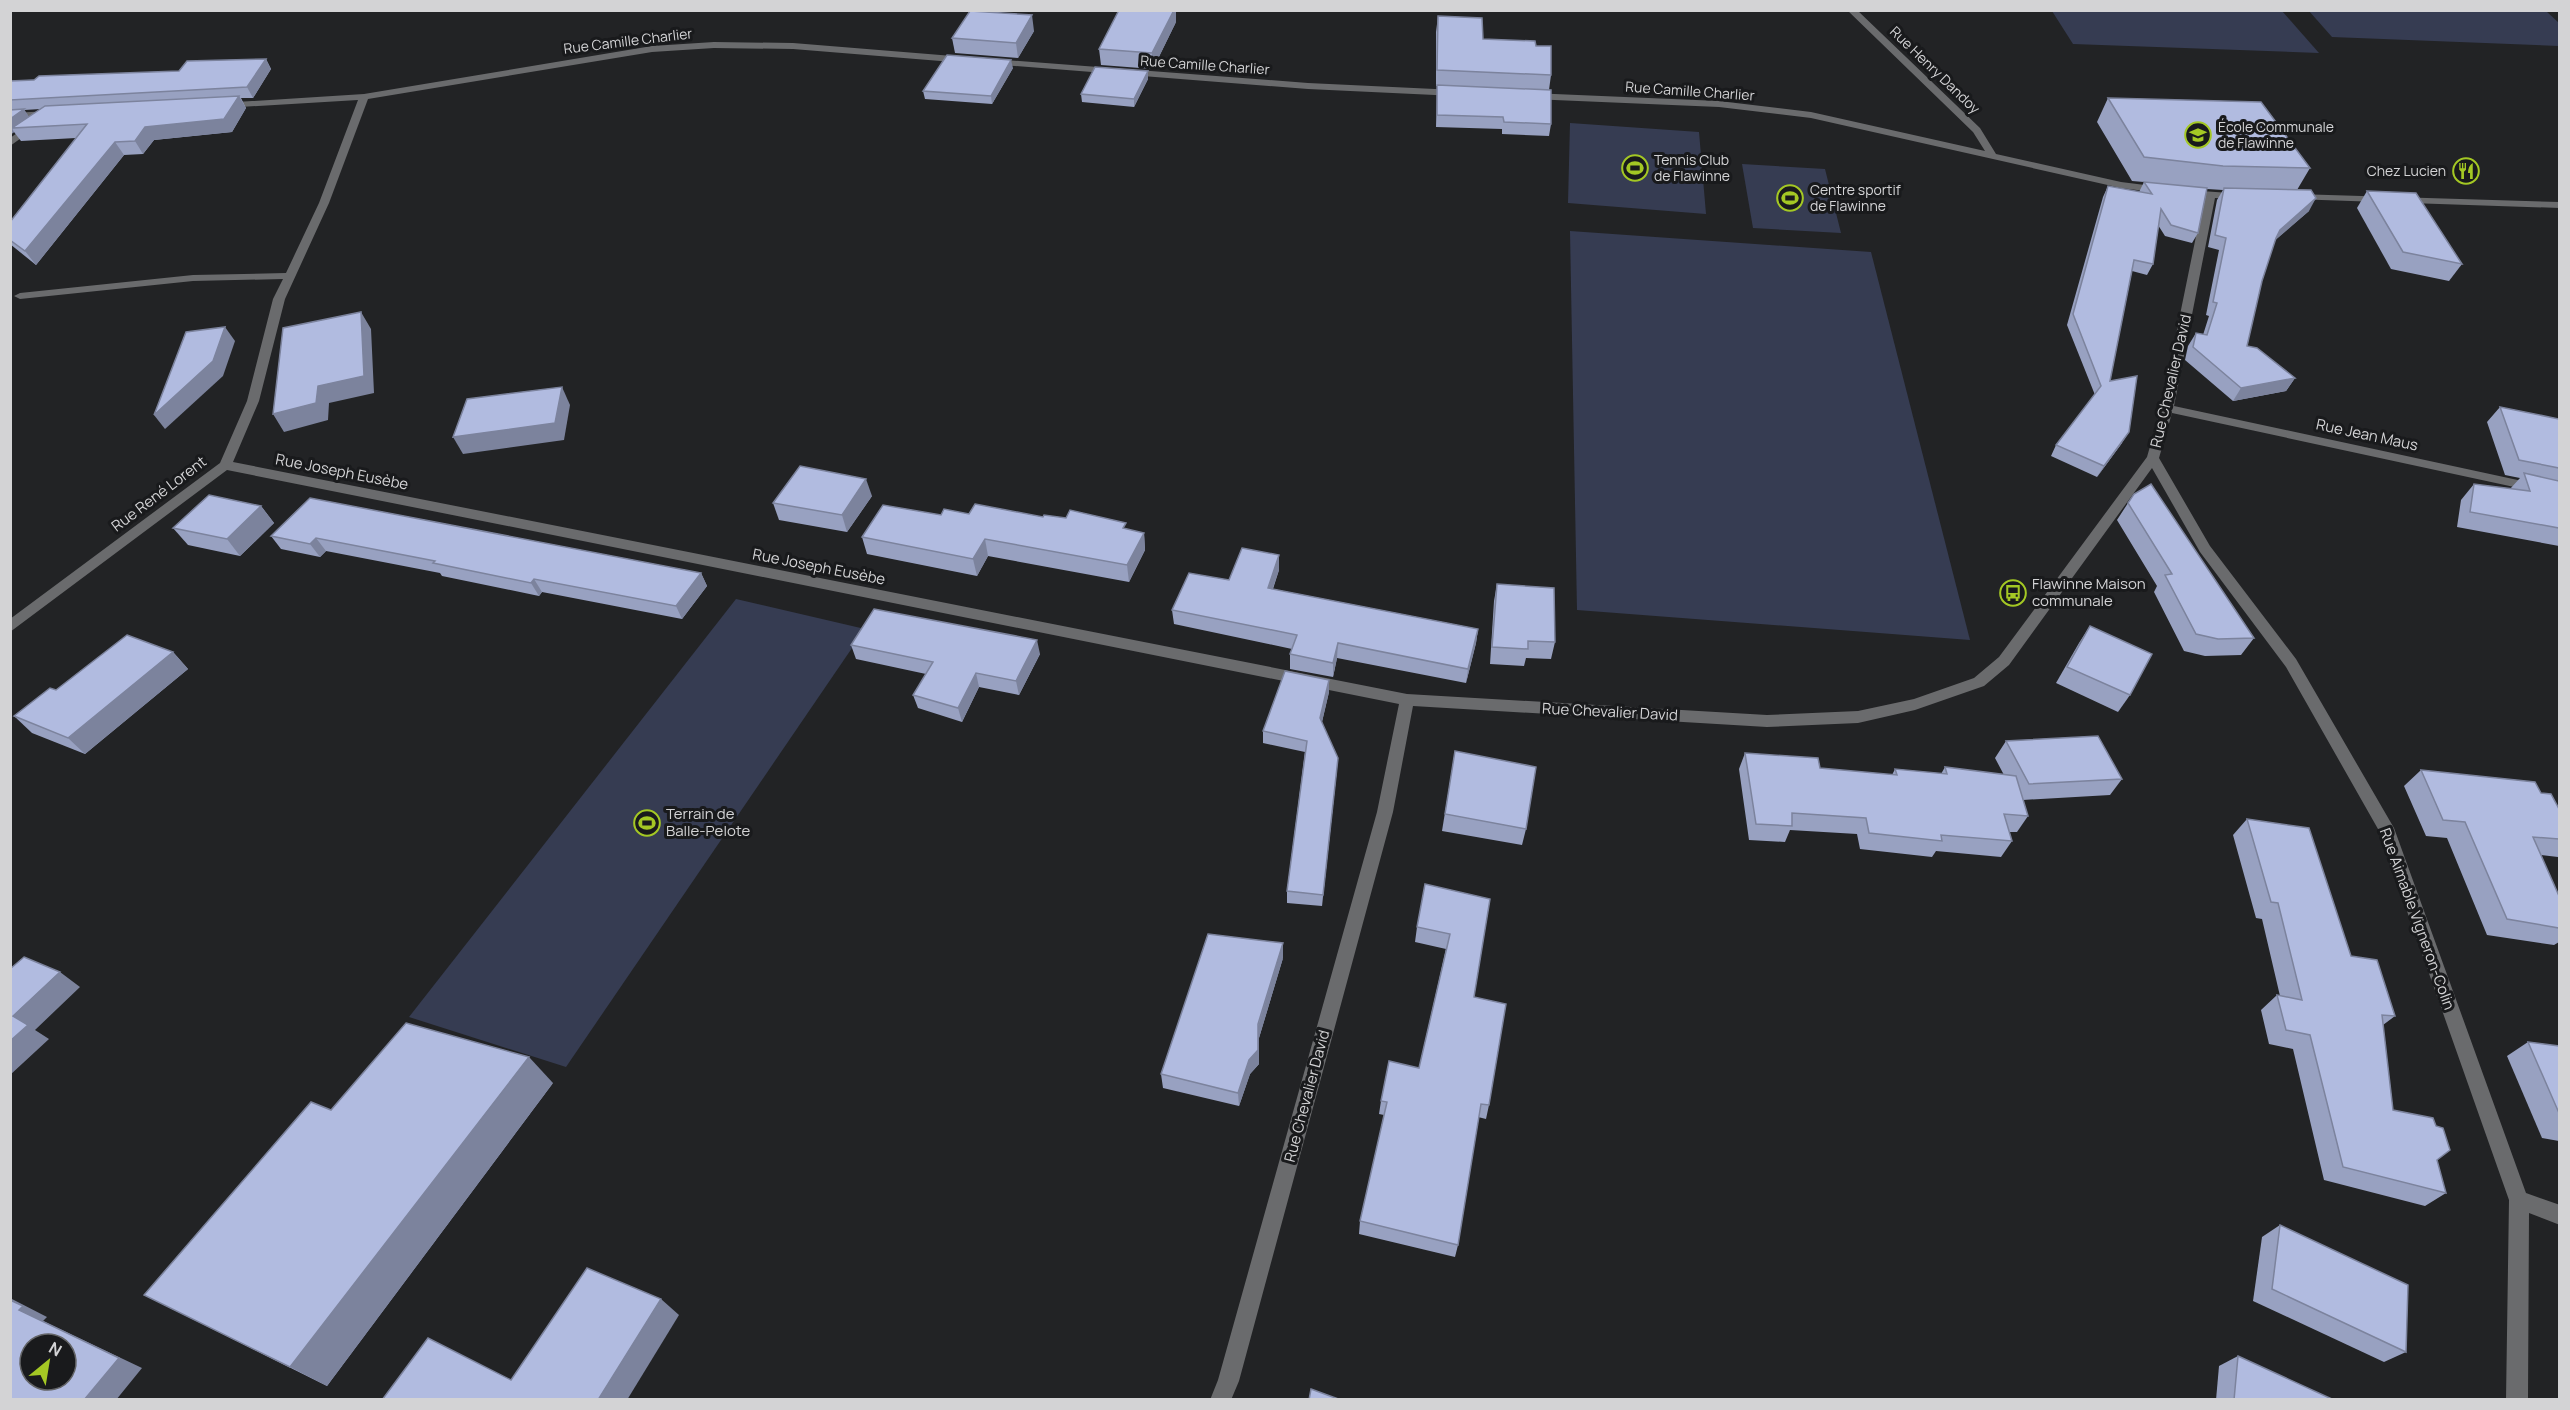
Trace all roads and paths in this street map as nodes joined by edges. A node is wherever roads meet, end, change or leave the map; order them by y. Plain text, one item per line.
1 (1851, 10) edge
2 (974, 61) edge
3 (985, 62) edge
4 (1472, 93) edge
5 (1519, 95) edge
6 (364, 97) junction
7 (213, 105) edge
8 (62, 113) edge
9 (50, 114) junction
10 (10, 116) edge
11 (10, 143) edge
12 (1992, 155) junction
13 (2210, 195) junction
14 (2254, 196) edge
15 (2288, 197) edge
16 (2559, 205) edge
17 (289, 276) junction
18 (20, 296) dead end
19 (2167, 408) junction
20 (2153, 458) junction
21 (225, 465) junction
22 (2559, 493) edge
23 (10, 627) edge
24 (1407, 700) junction
25 (2519, 1200) junction
26 (2559, 1215) edge
27 (1220, 1400) edge
28 (2517, 1400) edge

1 - 12 street, Rue Henry Dandoy
2 - 6 street, Rue Camille Charlier
3 - 4 street, Rue Camille Charlier
5 - 12 street, Rue Camille Charlier
6 - 7 street, Rue Camille Charlier
6 - 17 street, Rue René Lorent
8 - 9 street
9 - 10 street
9 - 11 street
12 - 13 street, Rue Camille Charlier
13 - 14 street, Rue Camille Charlier
13 - 19 street, Rue Chevalier David
15 - 16 street
17 - 18 street
17 - 21 street, Rue René Lorent
19 - 20 street, Rue Chevalier David
19 - 22 street, Rue Jean Maus
20 - 24 street, Rue Chevalier David
20 - 25 street, Rue Aimable Vigneron-Colin
21 - 23 street, Rue René Lorent
21 - 24 street, Rue Joseph Eusèbe
24 - 27 street, Rue Chevalier David
25 - 26 street
25 - 28 street, Rue Aimable Vigneron-Colin

